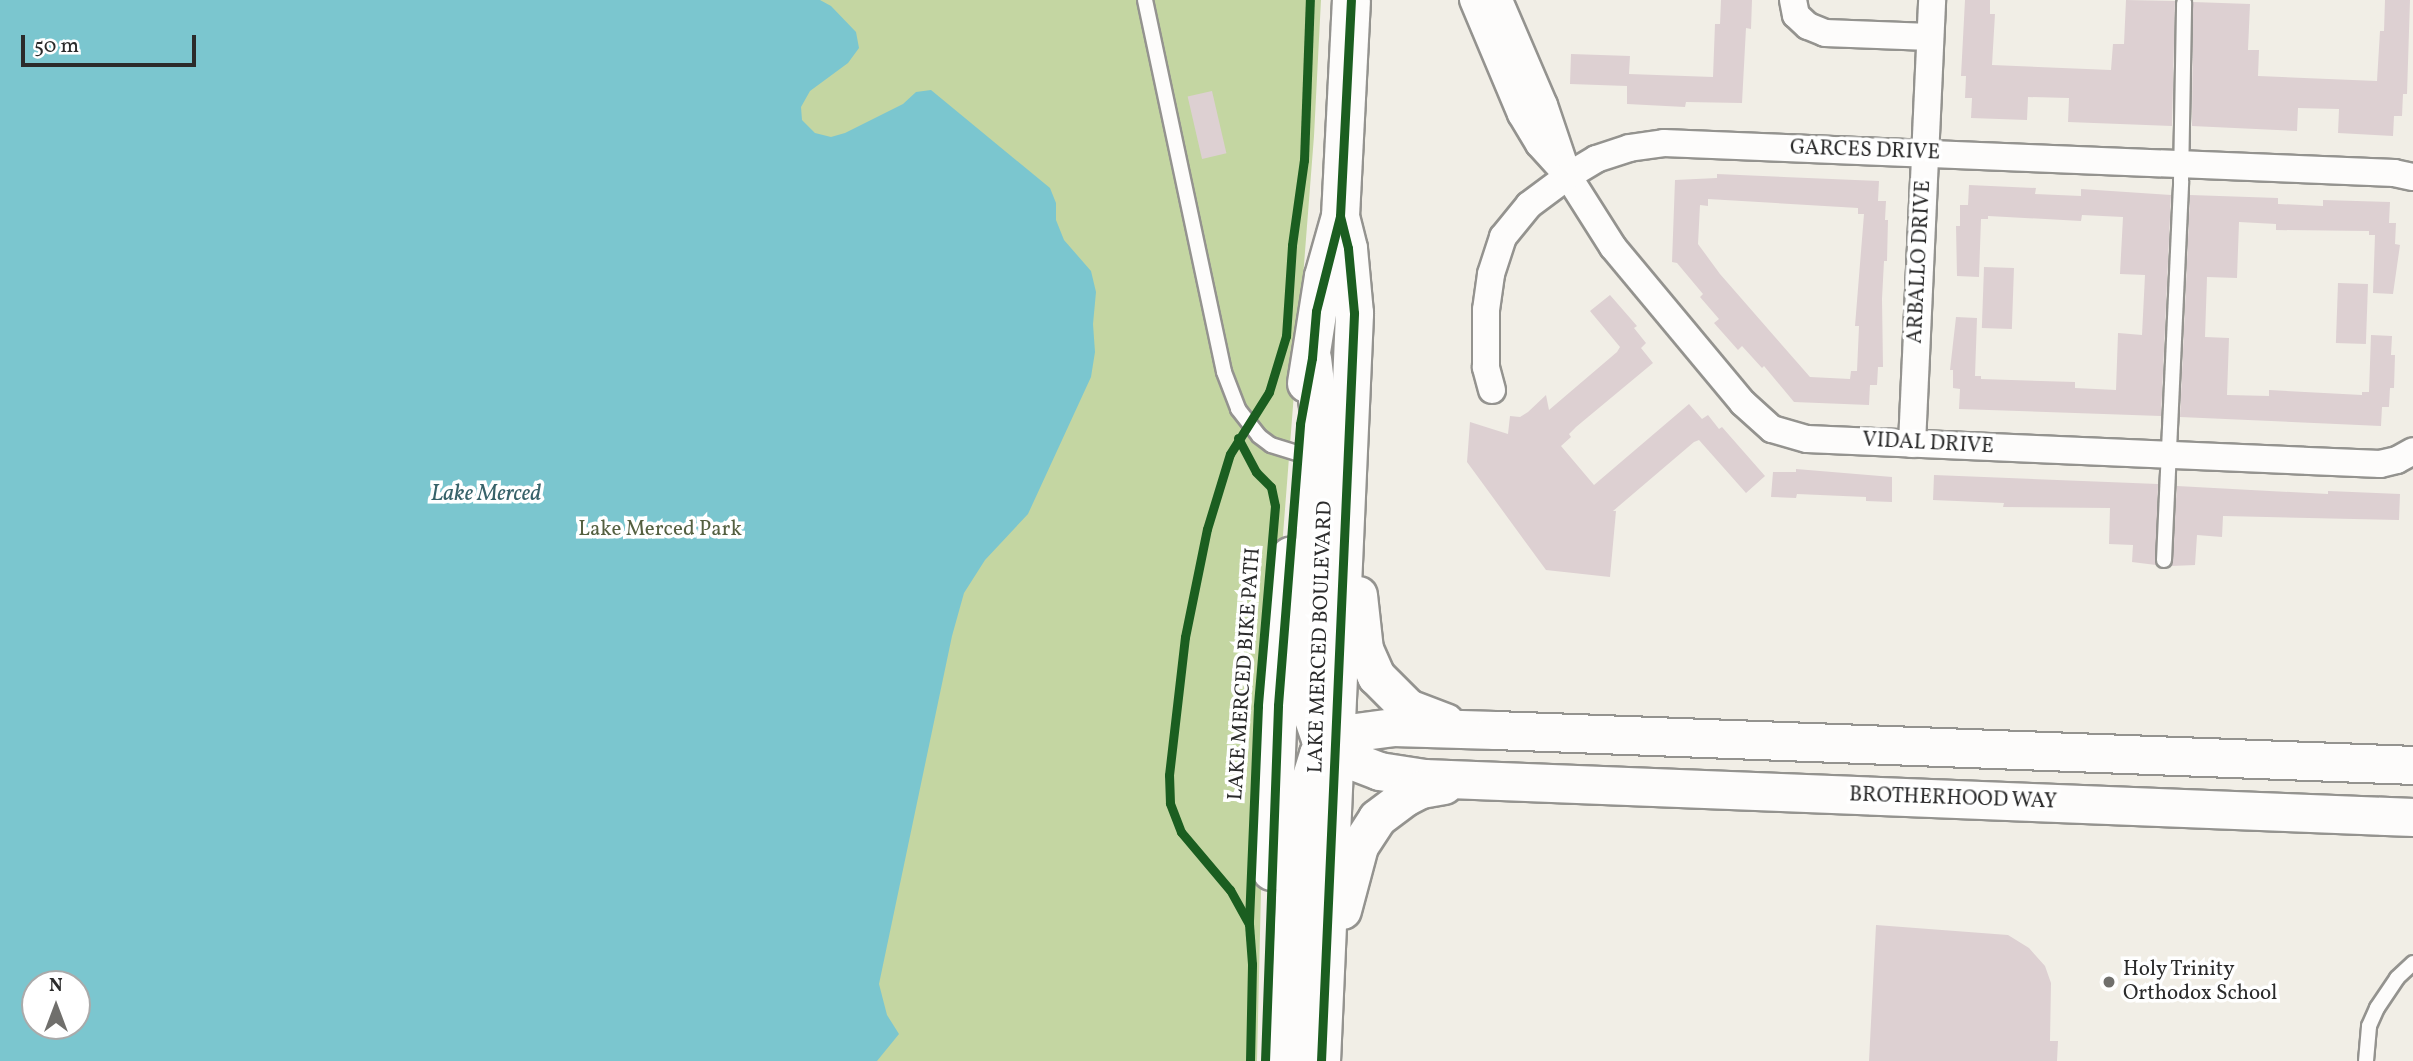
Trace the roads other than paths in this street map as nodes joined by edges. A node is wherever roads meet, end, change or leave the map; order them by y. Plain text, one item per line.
1 (1144, 0) edge
2 (1351, 0) edge
3 (1472, 0) edge
4 (1499, 0) edge
5 (1793, 0) edge
6 (1932, 0) edge
7 (2184, 3) dead end
8 (1930, 37) junction
9 (1925, 153) junction
10 (2181, 164) junction
11 (1568, 176) junction
12 (2413, 177) edge
13 (1340, 216) junction
14 (1312, 358) junction
15 (1492, 390) dead end
16 (1912, 444) junction
17 (1346, 448) junction
18 (2412, 452) edge
19 (1298, 453) junction
20 (2170, 455) junction
21 (2164, 560) dead end
22 (1495, 730) junction
23 (1331, 745) junction
24 (2413, 765) edge
25 (1494, 782) junction
26 (2413, 817) edge
27 (2413, 963) edge
28 (1324, 975) junction
29 (1265, 1061) edge
30 (1287, 1061) edge
31 (1321, 1061) edge
32 (2366, 1061) edge

1 - 19 lane
2 - 13 main road, LAKE MERCED BOULEVARD
3 - 11 street, VIDAL DRIVE
4 - 11 street, VIDAL DRIVE
5 - 8 street
6 - 8 street, ARBALLO DRIVE
7 - 10 lane
8 - 9 street, ARBALLO DRIVE
9 - 10 street, GARCES DRIVE
9 - 11 street, GARCES DRIVE
9 - 16 street, ARBALLO DRIVE
10 - 12 street, GARCES DRIVE
10 - 20 lane
11 - 15 street, GARCES DRIVE
11 - 16 street, VIDAL DRIVE
13 - 14 main road, LAKE MERCED BOULEVARD
13 - 17 main road, LAKE MERCED BOULEVARD
14 - 19 main road, LAKE MERCED BOULEVARD
14 - 23 main road
16 - 20 street, VIDAL DRIVE
17 - 22 main road
17 - 23 main road, LAKE MERCED BOULEVARD
18 - 20 street, VIDAL DRIVE
19 - 29 main road, LAKE MERCED BOULEVARD
20 - 21 lane
22 - 23 main road
22 - 24 main road
23 - 25 main road
23 - 28 main road, LAKE MERCED BOULEVARD
23 - 30 main road
25 - 26 main road, BROTHERHOOD WAY
25 - 28 main road
27 - 32 lane
28 - 31 main road, LAKE MERCED BOULEVARD

